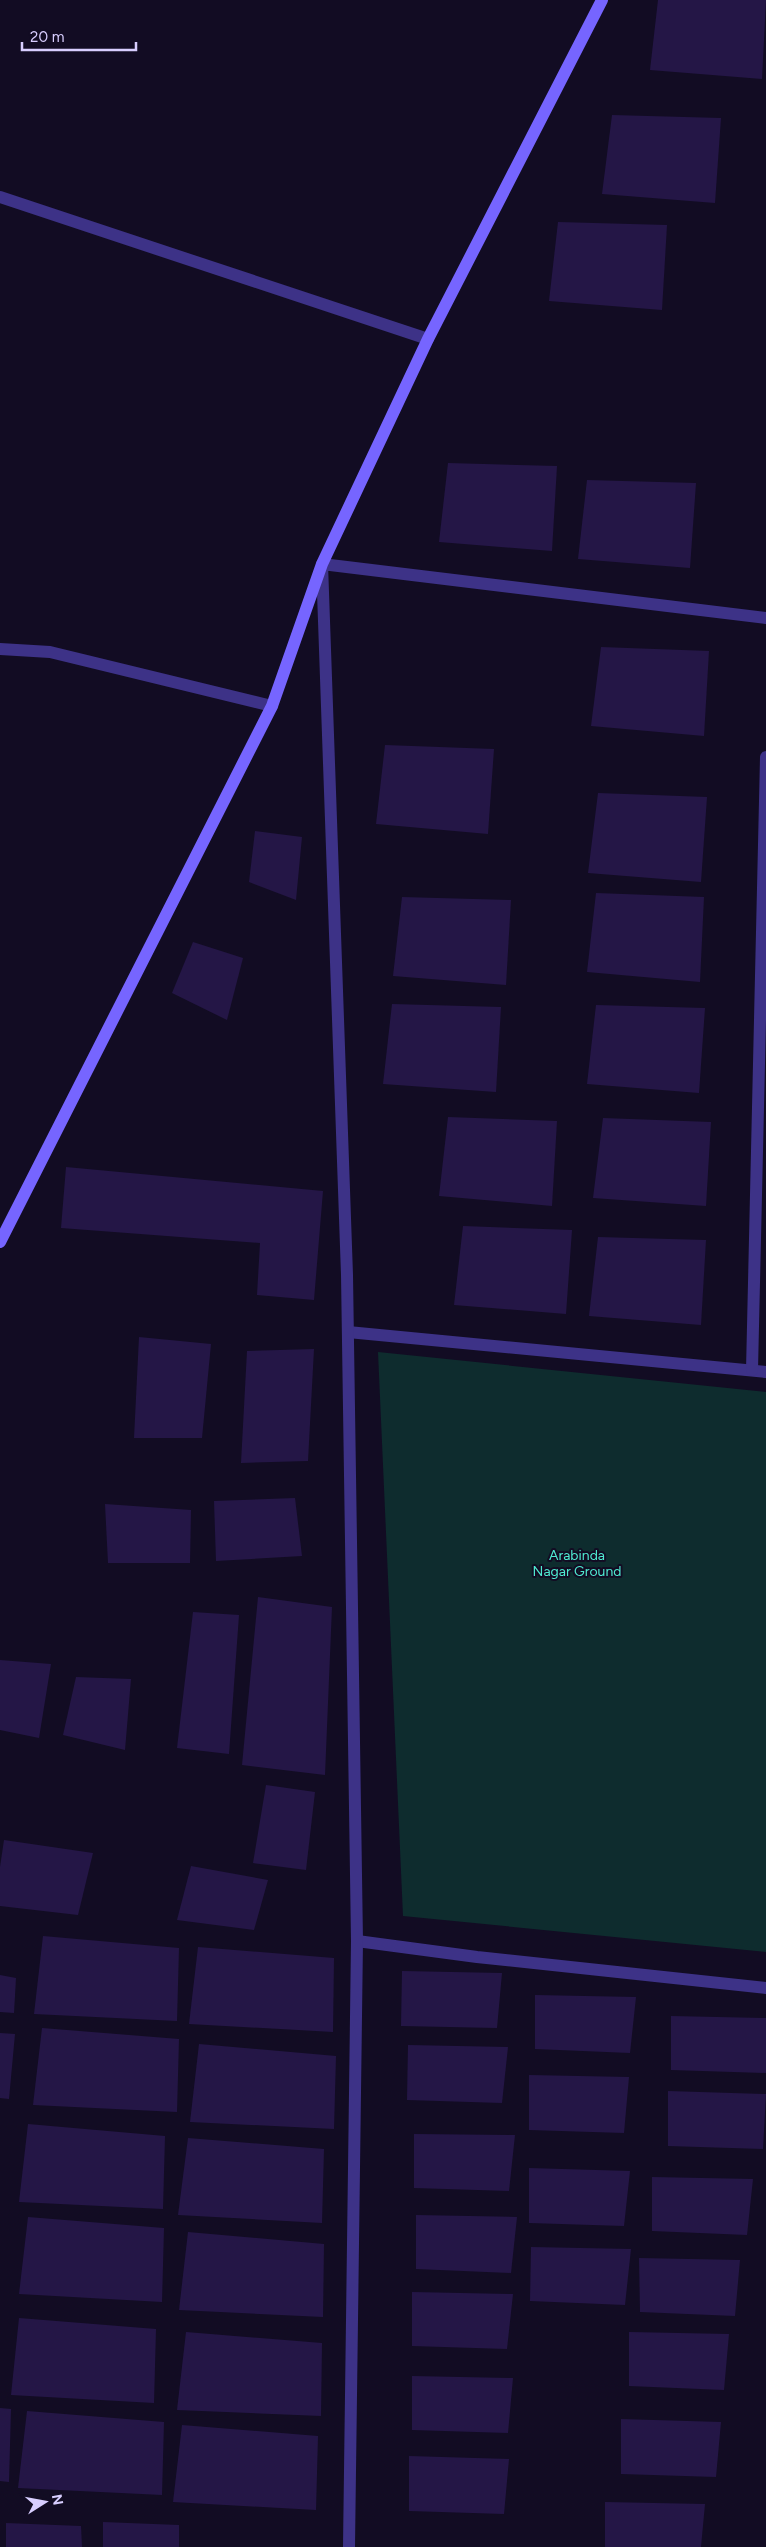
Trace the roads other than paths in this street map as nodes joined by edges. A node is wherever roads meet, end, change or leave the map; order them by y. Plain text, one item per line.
1 (602, 0) edge
2 (0, 197) edge
3 (428, 340) junction
4 (322, 564) junction
5 (766, 618) edge
6 (0, 649) edge
7 (272, 706) junction
8 (766, 757) edge
9 (0, 1242) edge
10 (348, 1332) junction
11 (752, 1370) junction
12 (766, 1372) edge
13 (357, 1941) junction
14 (766, 1988) edge
15 (349, 2547) edge

1 - 3 main road
2 - 3 street
3 - 4 main road
4 - 5 street
4 - 7 main road
4 - 10 street
6 - 7 street
7 - 9 main road
8 - 11 street
10 - 11 street
10 - 13 street
11 - 12 street
13 - 14 street
13 - 15 street

